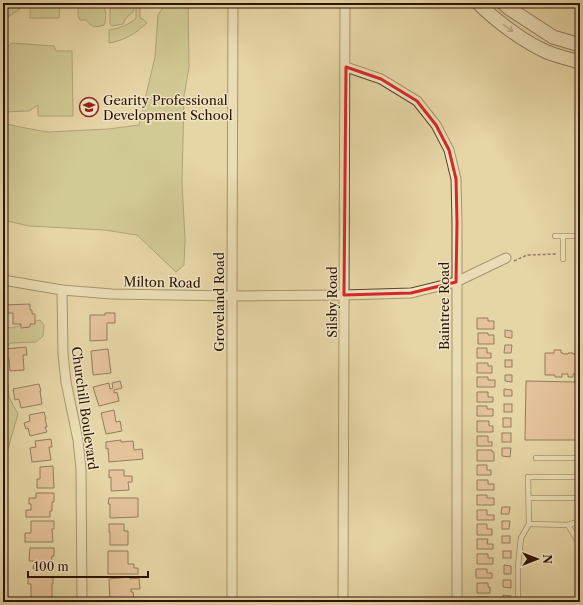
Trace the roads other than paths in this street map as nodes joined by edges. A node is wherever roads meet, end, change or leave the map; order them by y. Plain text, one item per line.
1 (233, 3) edge
2 (345, 3) edge
3 (478, 3) edge
4 (503, 3) edge
5 (580, 45) edge
6 (580, 62) edge
7 (346, 66) junction
8 (580, 234) edge
9 (554, 236) dead end
10 (563, 236) junction
11 (563, 256) road end
12 (506, 258) road end
13 (3, 280) edge
14 (456, 282) junction
15 (62, 290) junction
16 (344, 295) junction
17 (232, 296) junction
18 (536, 458) dead end
19 (580, 458) edge
20 (580, 477) edge
21 (529, 498) junction
22 (580, 498) edge
23 (580, 522) edge
24 (529, 524) junction
25 (568, 525) junction
26 (580, 545) edge
27 (82, 602) edge
28 (232, 602) edge
29 (343, 602) edge
30 (457, 602) edge
31 (518, 602) edge

1 - 17 street, Groveland Road
2 - 7 street, Silsby Road
3 -> 6 street
4 - 5 street
7 - 14 street, Baintree Road
7 - 16 street, Silsby Road
8 - 10 lane
9 - 10 lane
10 - 11 lane
12 - 14 street, Milton Road
13 - 15 street, Milton Road
14 - 16 street, Milton Road
14 - 30 street, Baintree Road
15 - 17 street, Milton Road
15 - 27 street, Churchill Boulevard
16 - 17 street, Milton Road
16 - 29 street, Silsby Road
17 - 28 street, Groveland Road
18 - 19 lane
20 - 21 lane
21 - 22 lane
21 - 24 lane
23 - 25 lane
24 - 25 lane
24 - 31 lane
25 - 26 lane

